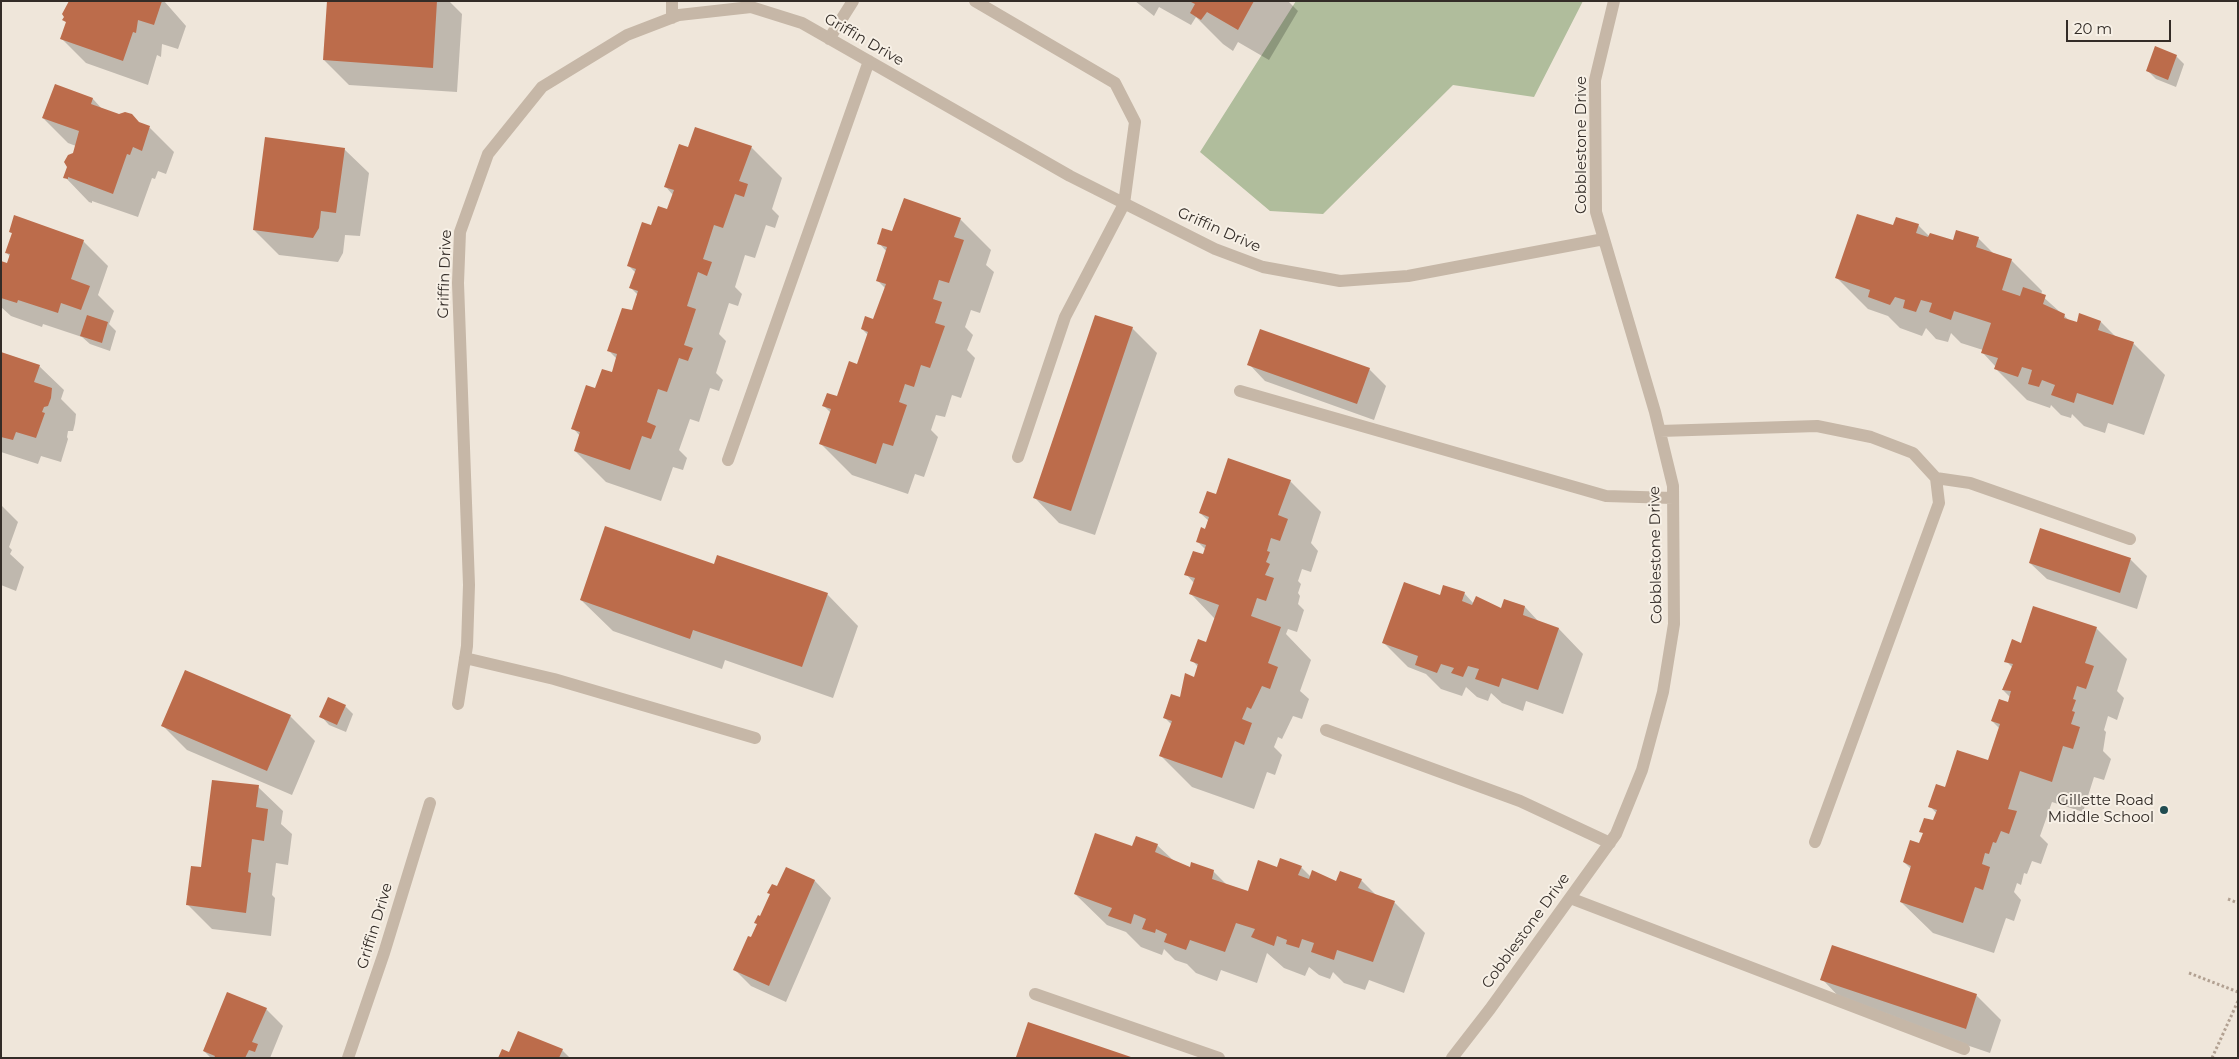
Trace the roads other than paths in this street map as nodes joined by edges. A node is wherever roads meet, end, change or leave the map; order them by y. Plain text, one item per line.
1 (672, 1) edge
2 (853, 1) edge
3 (975, 1) edge
4 (1614, 1) edge
5 (672, 18) junction
6 (829, 39) junction
7 (868, 61) junction
8 (1124, 204) junction
9 (1604, 239) junction
10 (1240, 390) dead end
11 (1660, 431) junction
12 (1018, 457) dead end
13 (728, 460) dead end
14 (1936, 478) junction
15 (1673, 498) junction
16 (2130, 540) dead end
17 (465, 658) junction
18 (458, 704) dead end
19 (1326, 730) dead end
20 (755, 738) dead end
21 (430, 803) dead end
22 (1815, 842) dead end
23 (1610, 843) junction
24 (1570, 898) junction
25 (1035, 994) dead end
26 (1964, 1049) dead end
27 (348, 1058) edge
28 (1219, 1058) edge
29 (1452, 1058) edge

1 - 5 street
2 - 6 street
3 - 8 street
4 - 9 street, Cobblestone Drive
5 - 6 street, Griffin Drive
5 - 17 street, Griffin Drive
6 - 7 street, Griffin Drive
7 - 8 street, Griffin Drive
7 - 13 street
8 - 9 street, Griffin Drive
8 - 12 street
9 - 11 street, Cobblestone Drive
10 - 15 street
11 - 14 street
11 - 15 street, Cobblestone Drive
14 - 16 street
14 - 22 street
15 - 23 street, Cobblestone Drive
17 - 18 street, Griffin Drive
17 - 20 street
19 - 23 street
21 - 27 street, Griffin Drive
23 - 24 street, Cobblestone Drive
24 - 26 street
24 - 29 street, Cobblestone Drive
25 - 28 street

